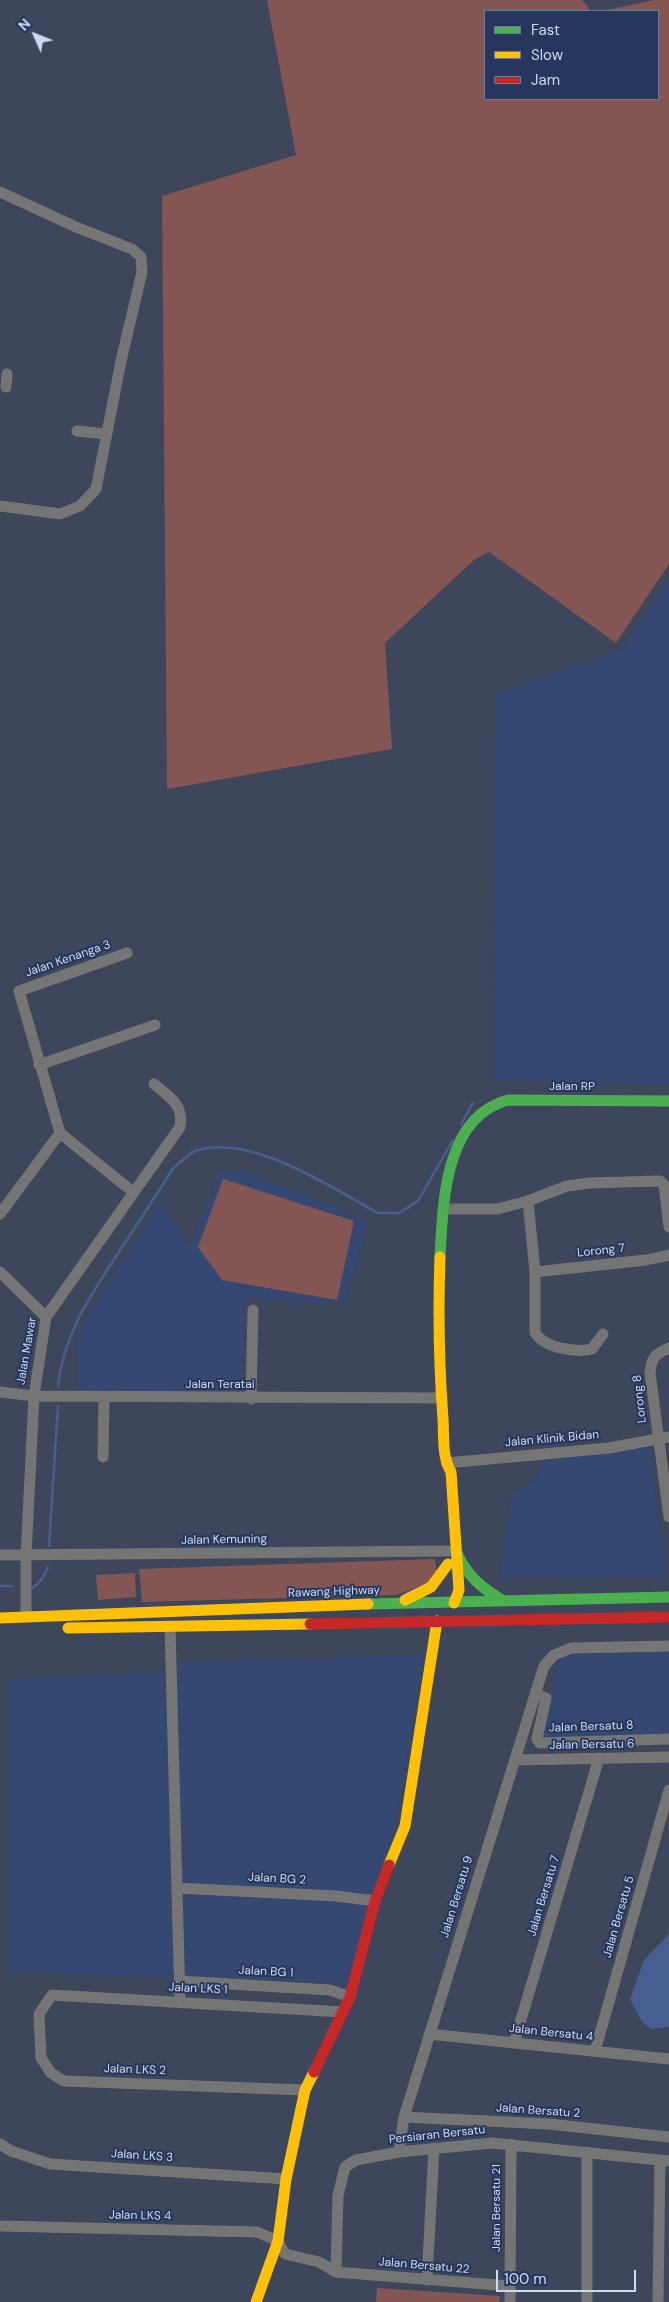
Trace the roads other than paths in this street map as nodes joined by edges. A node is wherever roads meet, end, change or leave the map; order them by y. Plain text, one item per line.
1 (0, 192) edge
2 (7, 374) dead end
3 (6, 387) dead end
4 (77, 430) dead end
5 (107, 434) junction
6 (0, 506) edge
7 (127, 953) dead end
8 (155, 1025) dead end
9 (39, 1065) junction
10 (154, 1084) dead end
11 (669, 1102) edge
12 (60, 1133) junction
13 (133, 1192) junction
14 (528, 1201) junction
15 (444, 1209) junction
16 (0, 1214) edge
17 (669, 1228) edge
18 (669, 1255) edge
19 (0, 1272) edge
20 (534, 1272) junction
21 (253, 1310) dead end
22 (46, 1318) junction
23 (603, 1334) dead end
24 (669, 1348) edge
25 (0, 1392) edge
26 (34, 1396) junction
27 (104, 1397) junction
28 (441, 1398) junction
29 (251, 1399) junction
30 (664, 1438) edge
31 (102, 1457) dead end
32 (446, 1463) junction
33 (669, 1517) edge
34 (452, 1551) junction
35 (0, 1555) edge
36 (26, 1556) junction
37 (448, 1564) junction
38 (669, 1597) edge
39 (507, 1602) junction
40 (395, 1603) junction
41 (454, 1603) junction
42 (26, 1617) junction
43 (669, 1617) edge
44 (0, 1618) edge
45 (437, 1621) junction
46 (472, 1621) junction
47 (420, 1622) junction
48 (170, 1626) junction
49 (55, 1629) dead end
50 (669, 1646) edge
51 (536, 1694) junction
52 (669, 1738) edge
53 (669, 1757) edge
54 (599, 1758) junction
55 (515, 1760) junction
56 (669, 1790) edge
57 (177, 1888) junction
58 (375, 1901) junction
59 (179, 1981) junction
60 (52, 1995) joint
61 (350, 1998) junction
62 (180, 2002) junction
63 (343, 2012) junction
64 (429, 2034) junction
65 (514, 2042) junction
66 (595, 2051) junction
67 (669, 2059) edge
68 (305, 2090) junction
69 (404, 2117) junction
70 (669, 2137) edge
71 (0, 2144) edge
72 (511, 2144) junction
73 (434, 2148) junction
74 (399, 2152) junction
75 (587, 2152) junction
76 (665, 2161) edge
77 (286, 2179) junction
78 (664, 2183) edge
79 (0, 2226) edge
80 (278, 2241) junction
81 (664, 2259) edge
82 (336, 2272) junction
83 (427, 2280) junction
84 (510, 2286) junction
85 (256, 2302) edge
86 (510, 2302) edge
87 (586, 2302) edge
88 (658, 2302) edge

1 - 5 street
2 - 3 street
4 - 5 street
5 - 6 street
7 - 9 street, Jalan Kenanga 3
8 - 9 street
9 - 12 street
10 - 13 street, Jalan Mawar
11 - 15 main road, Jalan RP
12 - 13 street
12 - 16 street
13 - 22 street, Jalan Mawar
14 - 15 street
14 - 17 street
14 - 20 street
15 - 28 main road
18 - 20 street, Lorong 7
19 - 22 street
20 - 23 street
21 - 29 street
22 - 26 street, Jalan Mawar
24 - 30 street, Lorong 8
25 - 26 street, Jalan Teratai
26 - 27 street, Jalan Teratai
26 - 36 street, Jalan Mawar
27 - 29 street, Jalan Teratai
27 - 31 street
28 - 29 street, Jalan Teratai
28 - 32 main road
30 - 32 street, Jalan Klinik Bidan
30 - 33 street, Lorong 8
32 - 34 main road
34 - 36 street, Jalan Kemuning
34 - 37 main road
34 - 39 main road
34 - 41 main road
35 - 36 street, Jalan Kemuning
36 - 42 street, Jalan Mawar
37 - 40 main road
37 - 41 main road
38 - 39 main road, Rawang Highway
39 - 41 main road, Rawang Highway
40 - 41 main road, Rawang Highway
40 - 42 main road, Rawang Highway
41 - 46 main road
41 - 47 main road
42 - 44 main road, Rawang Highway
43 - 46 main road
45 - 46 main road
45 - 47 main road
45 - 58 main road
47 - 48 main road
48 - 49 main road
48 - 57 street
50 - 51 street, Jalan Bersatu 9
51 - 52 street, Jalan Bersatu 8
51 - 55 street, Jalan Bersatu 9
53 - 54 street, Jalan Bersatu 6
54 - 55 street, Jalan Bersatu 6
54 - 65 street, Jalan Bersatu 7
55 - 64 street, Jalan Bersatu 9
56 - 66 street, Jalan Bersatu 5
57 - 58 street, Jalan BG 2
57 - 59 street
58 - 61 main road
59 - 61 street, Jalan BG 1
59 - 62 street
60 - 62 street, Jalan LKS 1
60 - 68 street, Jalan LKS 2
61 - 63 main road
62 - 63 street, Jalan LKS 1
63 - 68 main road
64 - 65 street, Jalan Bersatu 4
64 - 69 street, Jalan Bersatu 9
65 - 66 street, Jalan Bersatu 4
66 - 67 street, Jalan Bersatu 4
68 - 77 main road
69 - 70 street, Jalan Bersatu 2
69 - 74 street, Jalan Bersatu 9
71 - 77 street, Jalan LKS 3
72 - 73 street, Persiaran Bersatu
72 - 75 street, Persiaran Bersatu
72 - 84 street, Jalan Bersatu 21
73 - 74 street, Persiaran Bersatu
73 - 83 street
74 - 82 street, Persiaran Bersatu
75 - 76 street, Persiaran Bersatu
75 - 87 street
76 - 78 street
77 - 80 main road
78 - 81 street
79 - 80 street, Jalan LKS 4
80 - 82 street
80 - 85 main road
81 - 88 street
82 - 83 street, Jalan Bersatu 22
83 - 84 street, Jalan Bersatu 22
84 - 86 street, Jalan Bersatu 21

